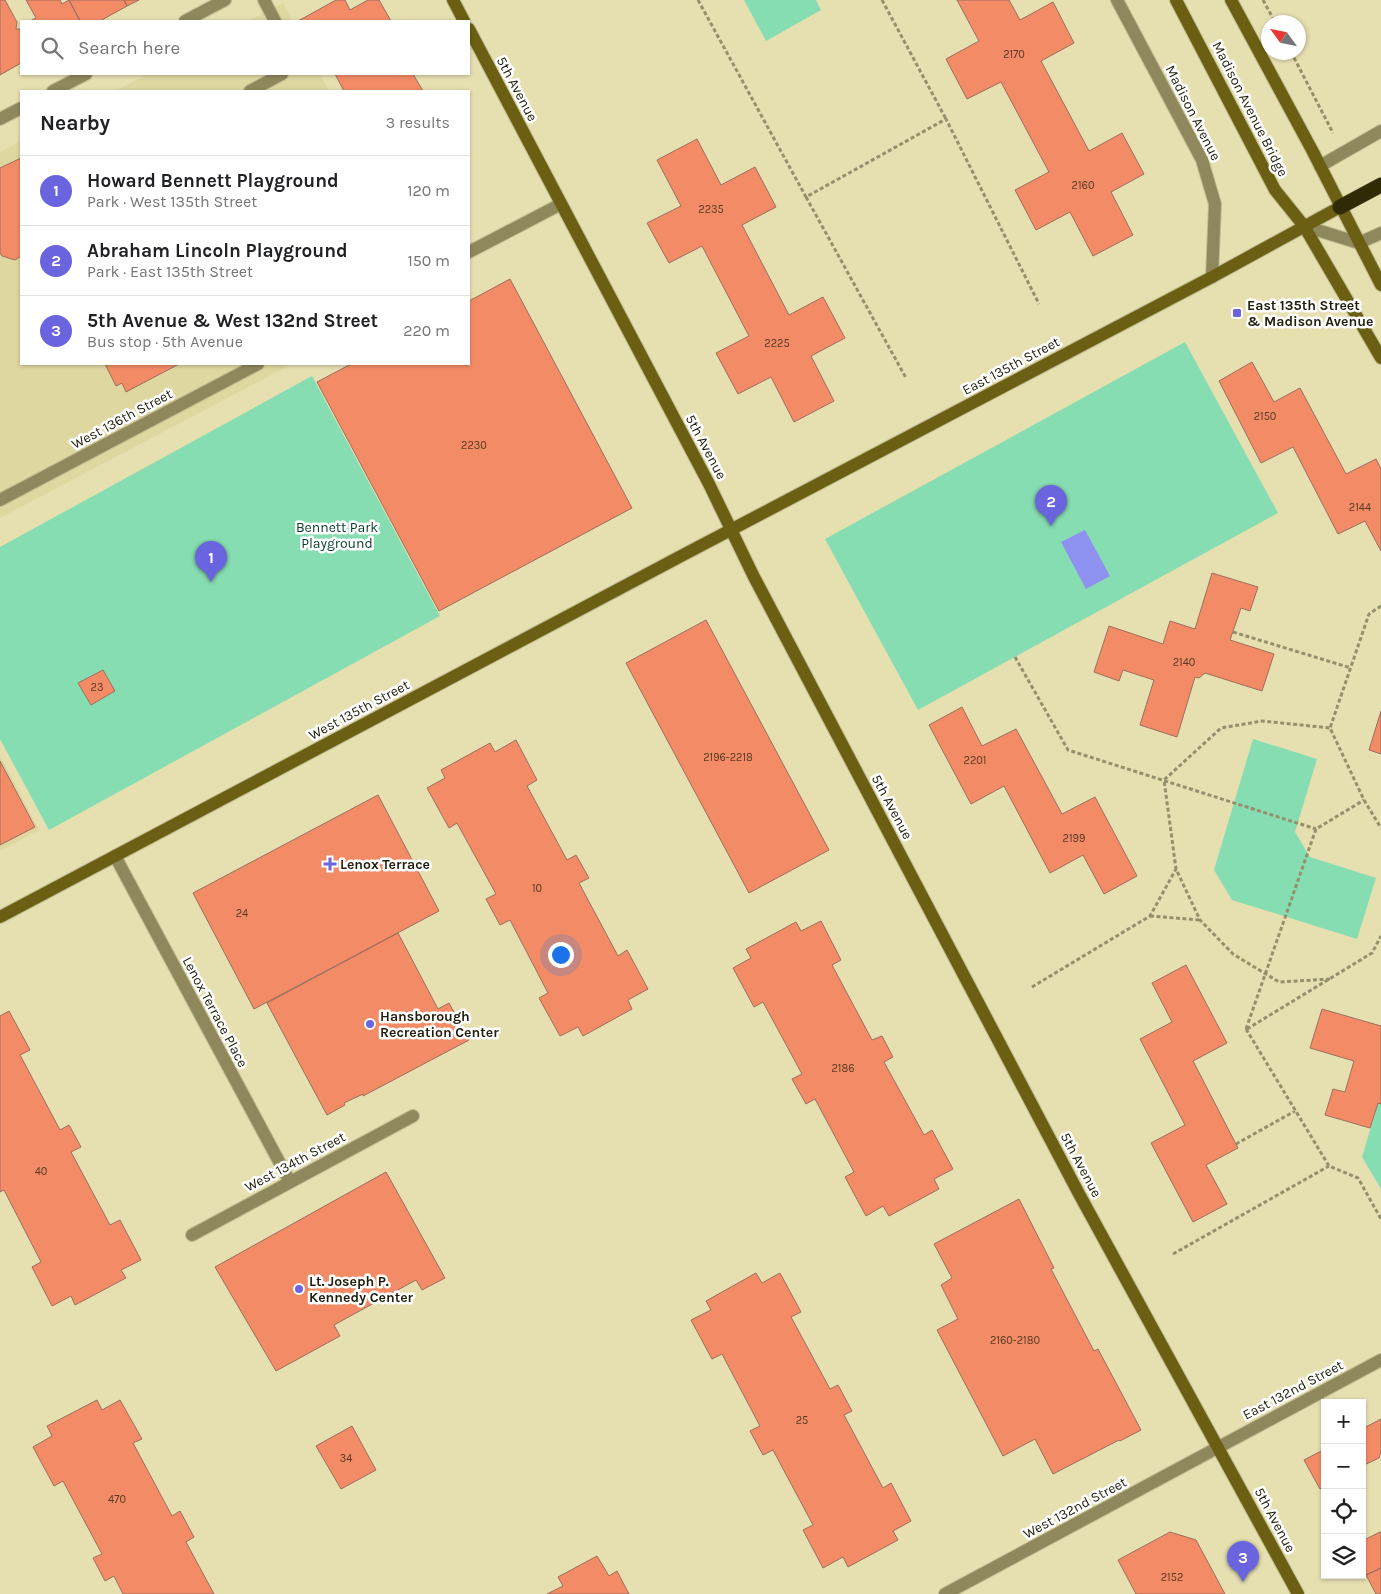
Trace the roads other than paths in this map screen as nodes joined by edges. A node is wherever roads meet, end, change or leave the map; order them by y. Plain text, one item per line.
1 (225, 0) edge
2 (264, 0) edge
3 (453, 0) edge
4 (1117, 0) edge
5 (1176, 0) edge
6 (1232, 0) edge
7 (187, 20) edge
8 (274, 20) edge
9 (463, 20) edge
10 (470, 31) edge
11 (84, 75) edge
12 (280, 75) edge
13 (55, 90) edge
14 (252, 90) edge
15 (20, 109) edge
16 (0, 119) edge
17 (1381, 132) edge
18 (1320, 166) junction
19 (1381, 185) edge
20 (561, 204) junction
21 (1340, 207) junction
22 (1304, 226) junction
23 (1381, 233) edge
24 (1360, 243) junction
25 (470, 251) edge
26 (1212, 277) junction
27 (1381, 285) edge
28 (1381, 358) edge
29 (256, 365) edge
30 (0, 500) edge
31 (731, 530) junction
32 (115, 856) junction
33 (0, 917) edge
34 (413, 1116) dead end
35 (290, 1182) junction
36 (192, 1235) dead end
37 (1381, 1360) edge
38 (1219, 1448) junction
39 (945, 1594) edge
40 (1298, 1594) edge

1 - 7 street
2 - 8 street
3 - 9 main road
4 - 26 street, Madison Avenue
5 - 22 main road, Madison Avenue Bridge
6 - 18 main road
10 - 20 main road, 5th Avenue
11 - 13 street
12 - 14 street
15 - 16 street
17 - 18 street
18 - 21 main road
19 - 21 highway
20 - 25 street
20 - 31 main road, 5th Avenue
21 - 22 main road, East 135th Street
21 - 24 main road
22 - 24 street
22 - 26 main road, East 135th Street
22 - 28 main road
23 - 24 street
24 - 27 main road
26 - 31 main road, East 135th Street
29 - 30 street, West 136th Street
31 - 32 main road, West 135th Street
31 - 38 main road, 5th Avenue
32 - 33 main road, West 135th Street
32 - 35 street, Lenox Terrace Place
34 - 35 street, West 134th Street
35 - 36 street, West 134th Street
37 - 38 street, East 132nd Street
38 - 39 street, West 132nd Street
38 - 40 main road, 5th Avenue

